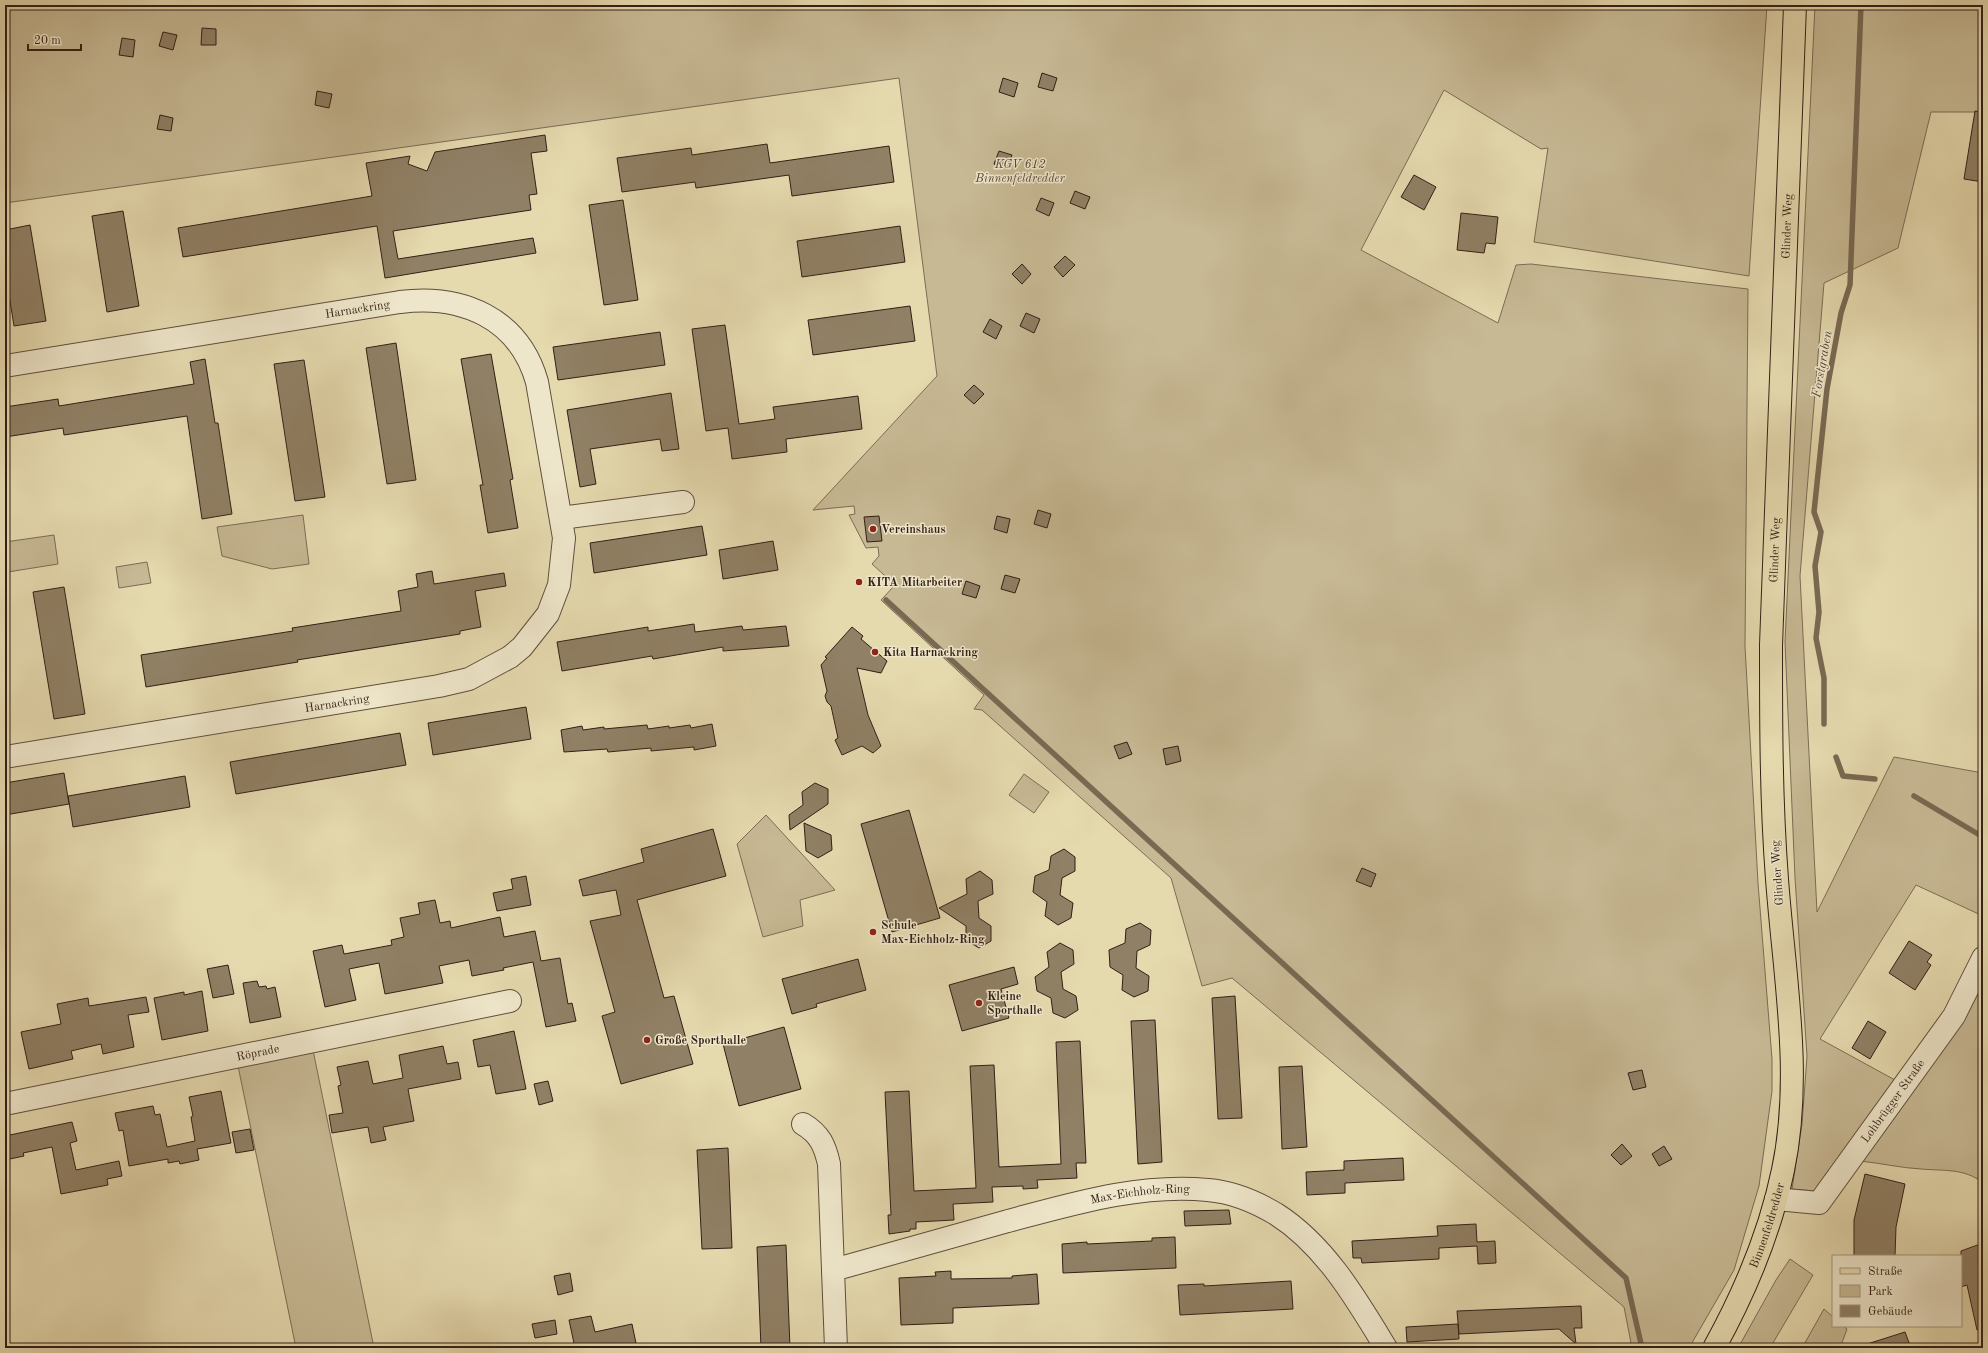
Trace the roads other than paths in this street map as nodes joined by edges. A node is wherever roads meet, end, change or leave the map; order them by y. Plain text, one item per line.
1 (1795, 5) edge
2 (5, 366) edge
3 (651, 488) dead end
4 (683, 502) dead end
5 (622, 510) junction
6 (561, 518) junction
7 (5, 757) edge
8 (1983, 958) edge
9 (510, 1001) dead end
10 (1791, 1094) joint
11 (5, 1104) edge
12 (803, 1124) dead end
13 (1776, 1199) junction
14 (834, 1270) junction
15 (836, 1348) edge
16 (1386, 1348) edge
17 (1714, 1348) edge

1 - 10 main road, Glinder Weg
2 - 6 street, Harnackring
3 - 5 street
4 - 5 street
5 - 6 street
6 - 7 street, Harnackring
8 - 13 street, Lohbrügger Straße
9 - 11 street, Röprade
10 - 13 main road, Binnenfeldredder
12 - 14 street
13 - 17 main road, Binnenfeldredder
14 - 15 street
14 - 16 street, Max-Eichholz-Ring

